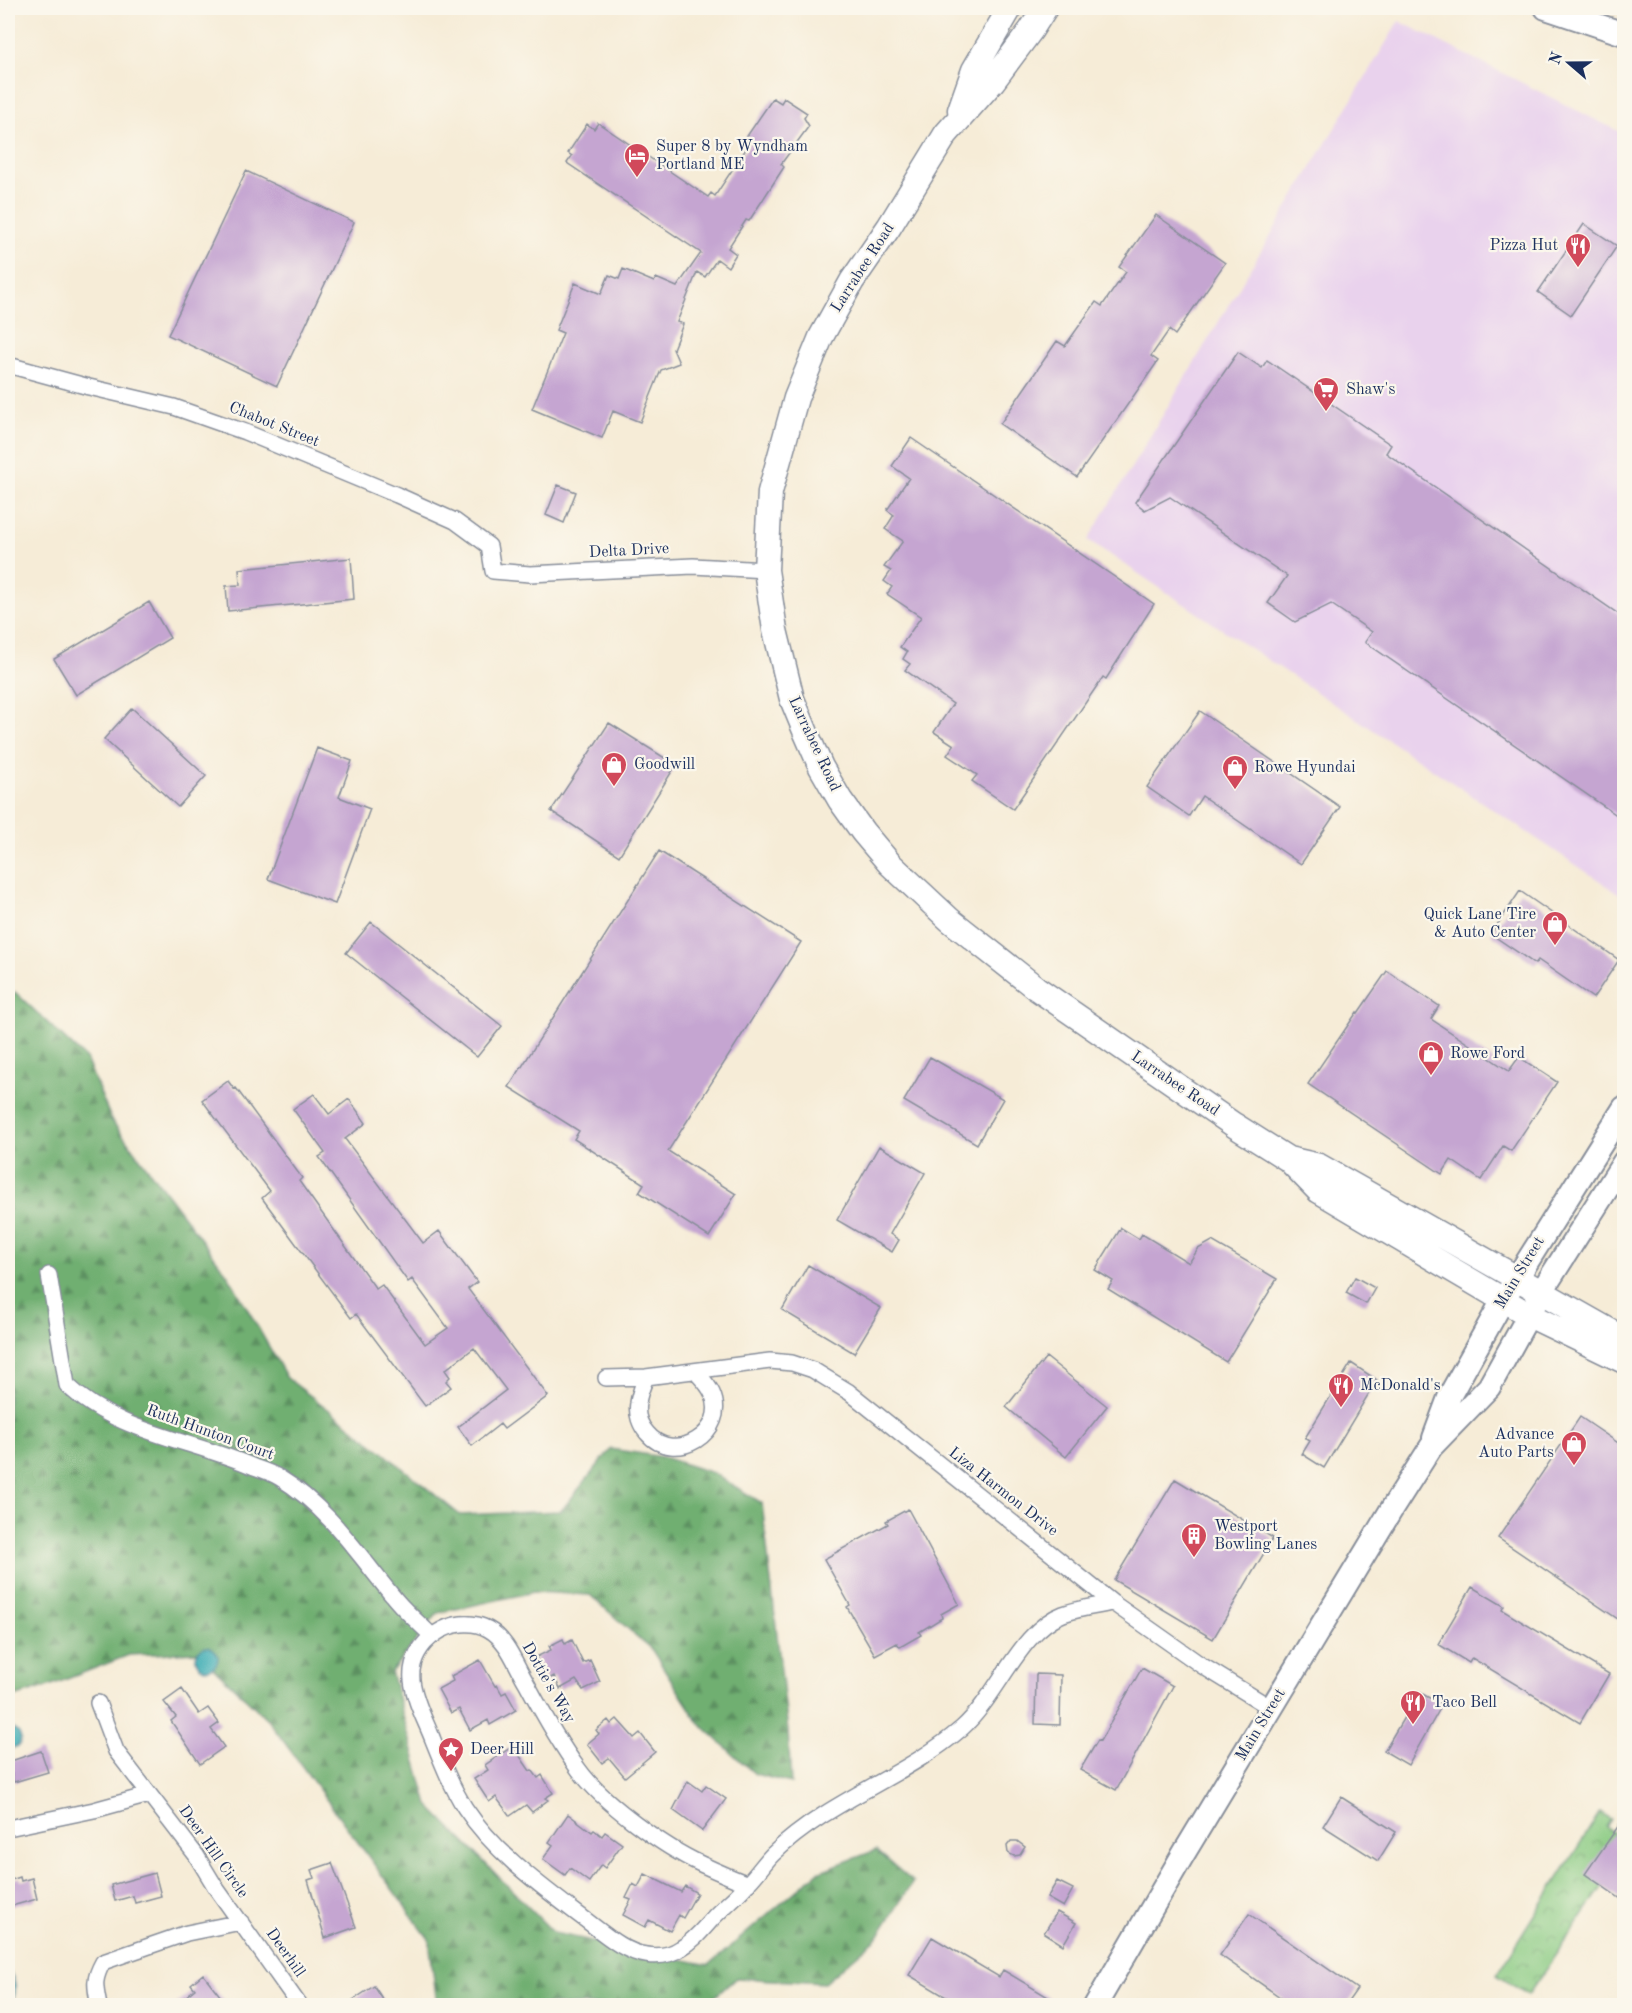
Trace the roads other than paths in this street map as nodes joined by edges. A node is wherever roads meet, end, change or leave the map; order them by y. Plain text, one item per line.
1 (1010, 8) edge
2 (1045, 8) edge
3 (1546, 8) edge
4 (1624, 34) edge
5 (955, 123) junction
6 (8, 364) edge
7 (766, 570) junction
8 (493, 571) joint
9 (1624, 1108) edge
10 (1288, 1159) junction
11 (1624, 1162) edge
12 (49, 1275) dead end
13 (1517, 1277) junction
14 (1542, 1291) junction
15 (1503, 1300) junction
16 (1529, 1316) junction
17 (1624, 1339) edge
18 (1624, 1361) edge
19 (695, 1371) junction
20 (646, 1377) junction
21 (606, 1378) dead end
22 (1431, 1447) junction
23 (1113, 1602) junction
24 (432, 1636) junction
25 (98, 1703) dead end
26 (1271, 1708) junction
27 (149, 1795) junction
28 (8, 1828) edge
29 (748, 1884) junction
30 (241, 1922) junction
31 (99, 2006) edge
32 (300, 2006) edge
33 (1095, 2006) edge

1 - 5 main road, Larrabee Road
2 - 5 main road, Larrabee Road
3 - 4 main road
5 - 7 main road, Larrabee Road
6 - 8 street, Chabot Street
7 - 8 street, Delta Drive
7 - 10 main road, Larrabee Road
9 - 13 main road, Main Street
10 - 13 main road, Larrabee Road
10 - 15 main road, Larrabee Road
11 - 14 main road, Main Street
12 - 24 street, Ruth Hunton Court
13 - 14 main road, Larrabee Road
13 - 15 main road, Main Street
14 - 16 main road, Main Street
14 - 17 main road, Larrabee Road
15 - 16 main road, Larrabee Road
15 - 22 main road, Main Street
16 - 18 main road, Larrabee Road
16 - 22 main road, Main Street
19 - 20 street, Liza Harmon Drive
19 - 20 street
19 - 23 street, Liza Harmon Drive
20 - 21 street, Liza Harmon Drive
22 - 26 main road, Main Street
23 - 26 street, Liza Harmon Drive
23 - 29 street
24 - 29 street, Dottie's Way
24 - 29 street
25 - 27 street, Deer Hill Circle
26 - 33 main road, Main Street
27 - 28 street
27 - 30 street, Deer Hill Circle
30 - 31 street, Deer Hill Circle
30 - 32 street, Deerhill

